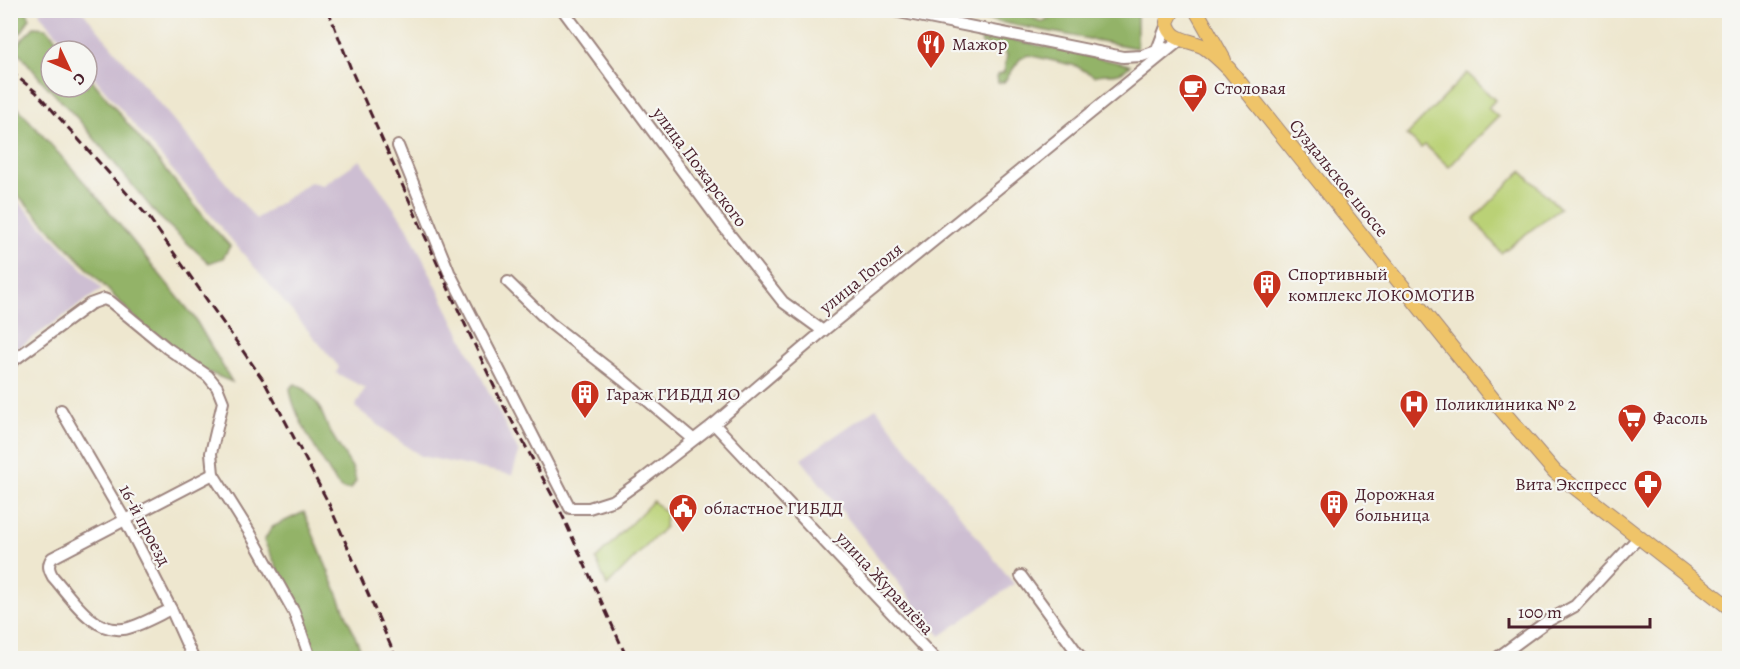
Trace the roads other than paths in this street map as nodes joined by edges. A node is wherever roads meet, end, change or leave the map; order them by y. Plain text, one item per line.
1 (563, 10) edge
2 (889, 10) edge
3 (1197, 12) edge
4 (1171, 13) edge
5 (1182, 40) junction
6 (1157, 52) junction
7 (1149, 66) junction
8 (1229, 69) junction
9 (398, 146) dead end
10 (508, 282) dead end
11 (823, 331) junction
12 (10, 363) edge
13 (61, 410) dead end
14 (714, 424) junction
15 (693, 439) junction
16 (213, 474) junction
17 (125, 520) junction
18 (1639, 537) junction
19 (1021, 576) dead end
20 (1730, 608) edge
21 (171, 609) junction
22 (193, 658) edge
23 (310, 658) edge
24 (934, 658) edge
25 (1081, 658) edge
26 (1497, 658) edge

1 - 11 street, улица Пожарского
2 - 6 street
3 - 5 main road
3 - 8 main road, Суздальское шоссе
4 - 5 main road, Суздальское шоссе
4 - 6 street, улица Гоголя
5 - 6 street
5 - 7 street, улица Гоголя
5 - 8 main road, Суздальское шоссе
6 - 7 street, улица Гоголя
7 - 11 street, улица Гоголя
8 - 18 main road, Суздальское шоссе
9 - 15 street, улица Гоголя
10 - 15 street
11 - 14 street, улица Гоголя
12 - 16 street
13 - 17 street, 16-й проезд
14 - 15 street, улица Гоголя
14 - 24 street, улица Журавлёва
16 - 17 street
16 - 23 street
17 - 21 street, 16-й проезд
17 - 21 street
18 - 20 main road, Суздальское шоссе
18 - 26 street
19 - 25 street
21 - 22 street, 16-й проезд

